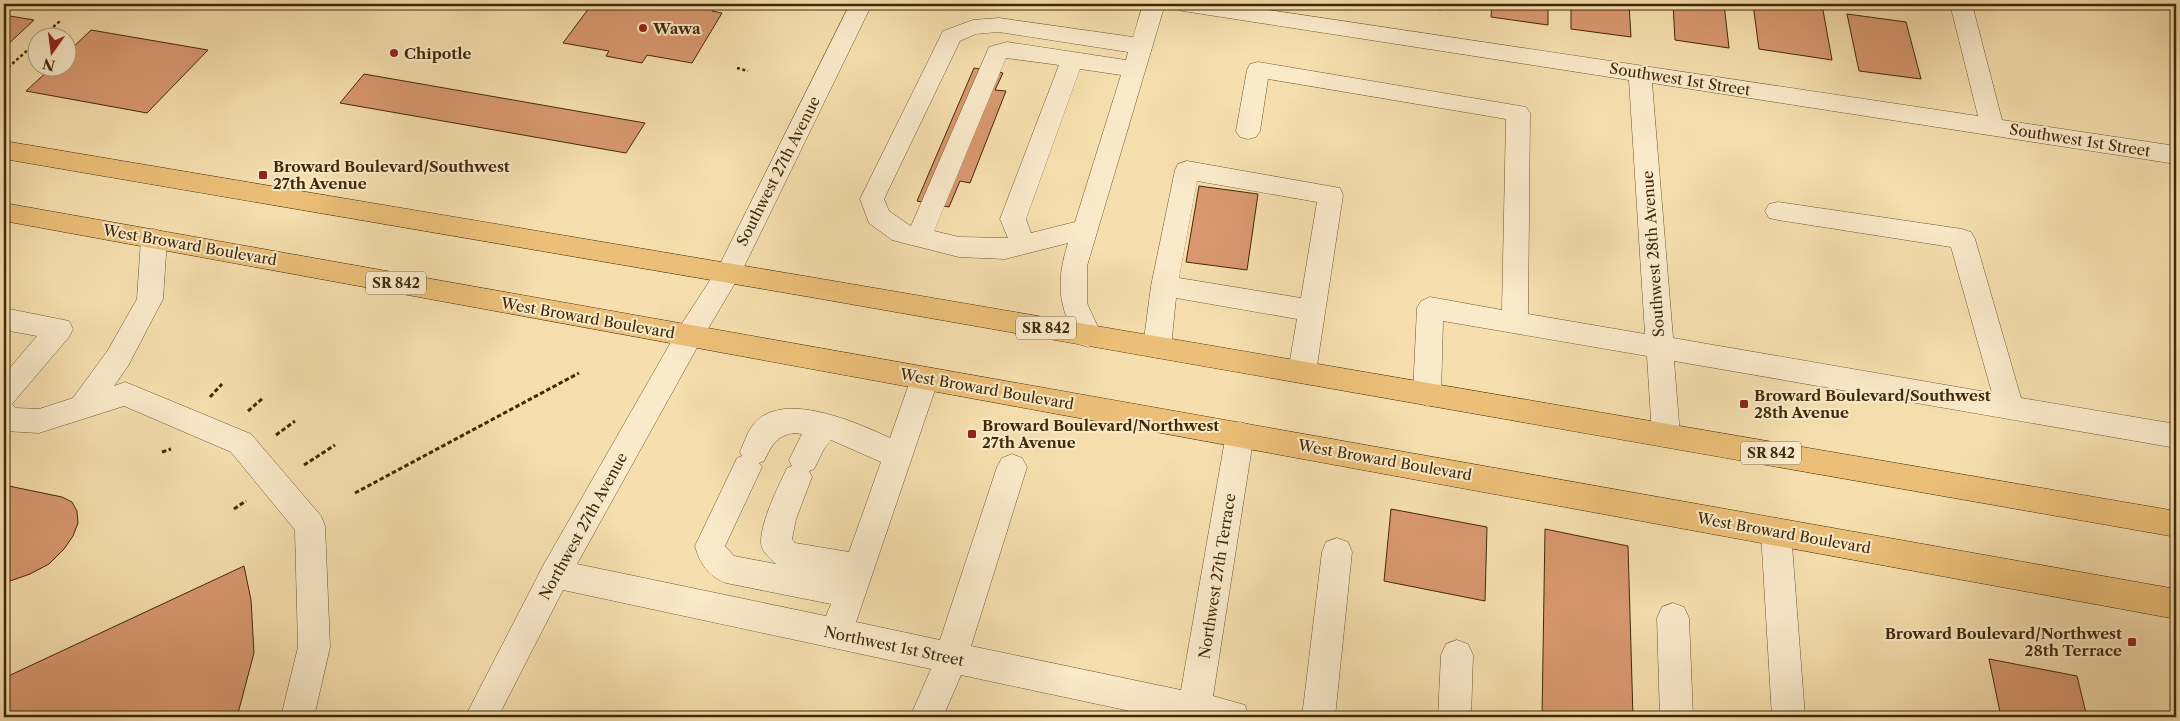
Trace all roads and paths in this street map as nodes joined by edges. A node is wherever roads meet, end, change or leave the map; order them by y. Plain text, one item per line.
1 (862, 4) edge
2 (1154, 4) edge
3 (1183, 4) edge
4 (1961, 4) edge
5 (60, 21) dead end
6 (52, 28) edge
7 (28, 50) edge
8 (1137, 58) junction
9 (1072, 60) junction
10 (737, 68) dead end
11 (4, 71) edge
12 (748, 71) dead end
13 (1640, 73) junction
14 (1992, 127) junction
15 (1248, 131) dead end
16 (4, 150) edge
17 (2176, 155) edge
18 (1778, 211) dead end
19 (4, 212) edge
20 (1084, 229) junction
21 (918, 238) junction
22 (154, 239) junction
23 (1024, 245) junction
24 (728, 273) junction
25 (1164, 286) junction
26 (1312, 311) junction
27 (4, 319) edge
28 (1515, 322) junction
29 (689, 336) junction
30 (1088, 336) junction
31 (1660, 346) junction
32 (1157, 347) junction
33 (1302, 372) junction
34 (578, 373) dead end
35 (925, 378) junction
36 (1427, 394) junction
37 (4, 395) edge
38 (83, 407) junction
39 (2010, 407) junction
40 (4, 413) edge
41 (825, 426) junction
42 (1240, 434) junction
43 (1666, 435) junction
44 (2176, 436) edge
45 (898, 456) junction
46 (1012, 466) dead end
47 (355, 493) dead end
48 (2176, 524) edge
49 (1776, 532) junction
50 (1338, 552) dead end
51 (555, 574) junction
52 (855, 581) junction
53 (2176, 592) edge
54 (2126, 594) junction
55 (2176, 604) edge
56 (1673, 618) dead end
57 (836, 633) junction
58 (1457, 655) dead end
59 (952, 658) junction
60 (1194, 713) edge
61 (298, 717) edge
62 (481, 717) edge
63 (926, 717) edge
64 (1233, 717) edge
65 (1318, 717) edge
66 (1454, 717) edge
67 (1678, 717) edge
68 (1789, 717) edge

1 - 24 street, Southwest 27th Avenue
2 - 8 street
3 - 13 street, Southwest 1st Street
4 - 14 street
5 - 6 path
7 - 11 path
8 - 9 street
8 - 20 street
8 - 21 street
9 - 21 street
9 - 23 street
10 - 12 path
13 - 14 street, Southwest 1st Street
13 - 31 street, Southwest 28th Avenue
14 - 17 street, Southwest 1st Street
15 - 28 street
16 - 24 main road, SR 842
18 - 39 street
19 - 22 main road, West Broward Boulevard / SR 842
20 - 23 street
20 - 30 street
21 - 23 street
22 - 29 main road, West Broward Boulevard / SR 842
22 - 38 street
24 - 29 street, Southwest 27th Avenue
24 - 30 main road, SR 842
25 - 26 street
25 - 26 street
25 - 32 street
26 - 33 street
27 - 37 street
28 - 31 street
28 - 36 street
29 - 35 main road, West Broward Boulevard / SR 842
29 - 51 street, Northwest 27th Avenue
30 - 32 main road, SR 842
31 - 39 street
31 - 43 street, Southwest 28th Avenue
32 - 33 main road, SR 842
33 - 36 main road, SR 842
34 - 47 path
35 - 42 main road, West Broward Boulevard / SR 842
35 - 45 street
36 - 43 main road, SR 842
38 - 40 street
38 - 61 street
39 - 44 street
41 - 45 street
41 - 52 street
41 - 52 street
42 - 49 main road, West Broward Boulevard / SR 842
42 - 60 street, Northwest 27th Terrace
43 - 48 main road, SR 842
45 - 52 street
46 - 59 street
49 - 54 main road, West Broward Boulevard / SR 842
49 - 68 street
50 - 65 street
51 - 57 street, Northwest 1st Street
51 - 62 street, Northwest 27th Avenue
52 - 57 street
53 - 54 main road
54 - 55 main road, West Broward Boulevard / SR 842
56 - 67 street
57 - 59 street, Northwest 1st Street
58 - 66 street
59 - 60 street, Northwest 1st Street
59 - 63 street
60 - 64 street, Northwest 1st Street

